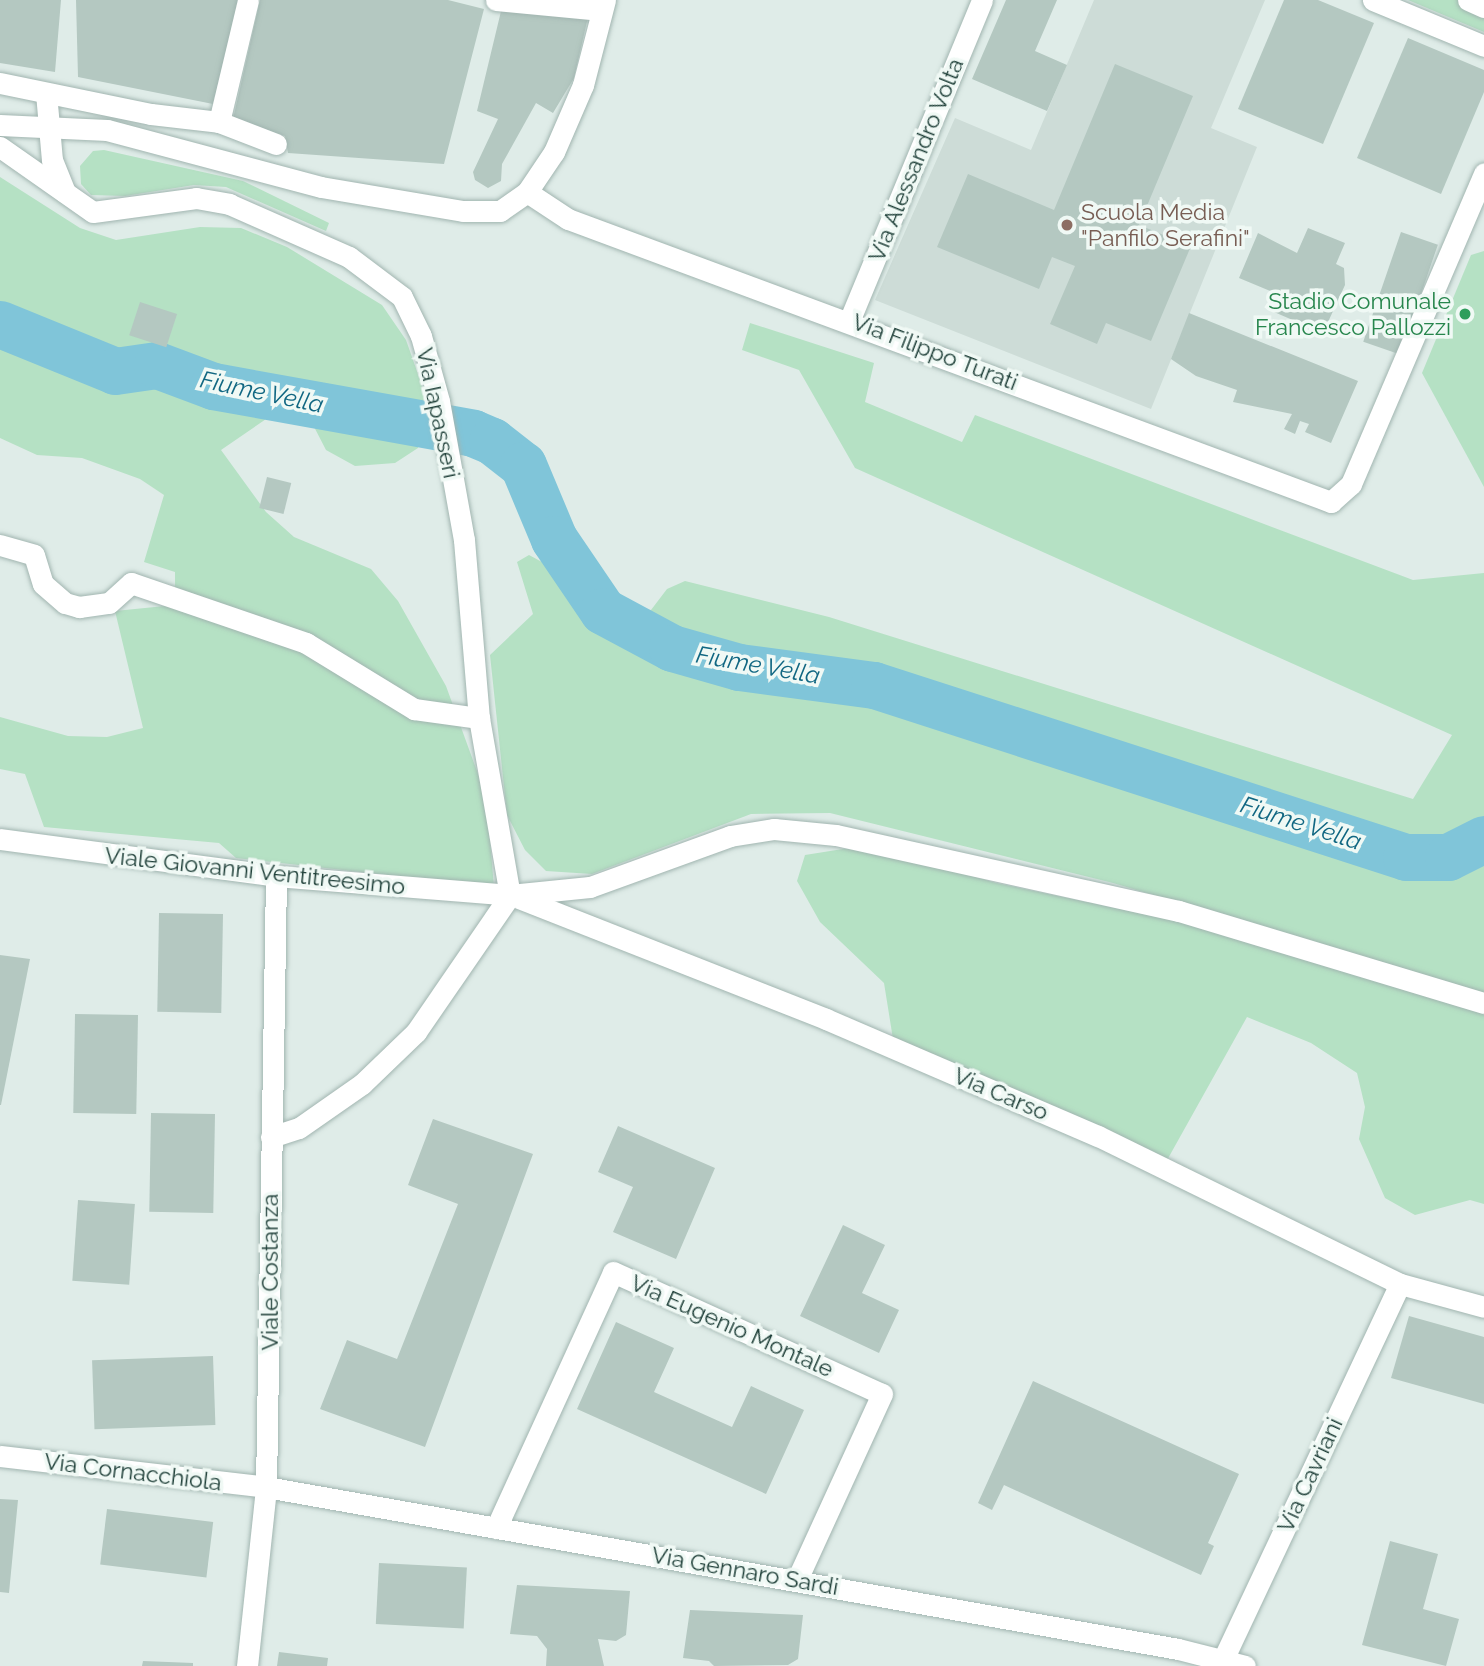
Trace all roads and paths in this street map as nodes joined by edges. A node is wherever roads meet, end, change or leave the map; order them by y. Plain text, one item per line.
1 (248, 0) edge
2 (496, 0) edge
3 (982, 0) edge
4 (1373, 0) edge
5 (1468, 0) edge
6 (604, 5) edge
7 (1484, 7) edge
8 (1484, 46) edge
9 (0, 83) edge
10 (46, 93) junction
11 (219, 122) junction
12 (45, 124) junction
13 (0, 125) edge
14 (276, 144) dead end
15 (0, 147) edge
16 (1484, 173) edge
17 (527, 192) junction
18 (68, 198) junction
19 (850, 319) junction
20 (0, 545) edge
21 (479, 718) junction
22 (0, 839) edge
23 (276, 876) junction
24 (510, 895) junction
25 (1484, 1003) edge
26 (271, 1137) junction
27 (1400, 1284) junction
28 (1484, 1307) edge
29 (0, 1456) edge
30 (266, 1488) junction
31 (496, 1528) junction
32 (797, 1580) junction
33 (1221, 1663) edge
34 (247, 1666) edge
35 (1245, 1666) edge

1 - 11 street
2 - 6 street
3 - 19 street, Via Alessandro Volta
4 - 8 street
5 - 7 street
6 - 17 street
9 - 10 street
10 - 11 street
10 - 12 street
11 - 14 street
12 - 13 street
12 - 17 street
12 - 18 street
15 - 18 street, Via Iapasseri
16 - 19 street, Via Filippo Turati
17 - 19 street, Via Filippo Turati
18 - 21 street, Via Iapasseri
20 - 21 street
21 - 24 street, Via Iapasseri
22 - 23 street, Viale Giovanni Ventitreesimo
23 - 24 street, Viale Giovanni Ventitreesimo
23 - 26 street, Viale Costanza
24 - 25 street
24 - 26 street
24 - 27 street, Via Carso
26 - 30 street, Viale Costanza
27 - 28 street, Via Carso
27 - 33 street, Via Cavriani
29 - 30 street, Via Cornacchiola
30 - 31 street, Via Gennaro Sardi
30 - 34 street, Viale Costanza
31 - 32 street, Via Gennaro Sardi
31 - 32 street, Via Eugenio Montale
32 - 33 street, Via Gennaro Sardi
33 - 35 street, Via Gennaro Sardi

